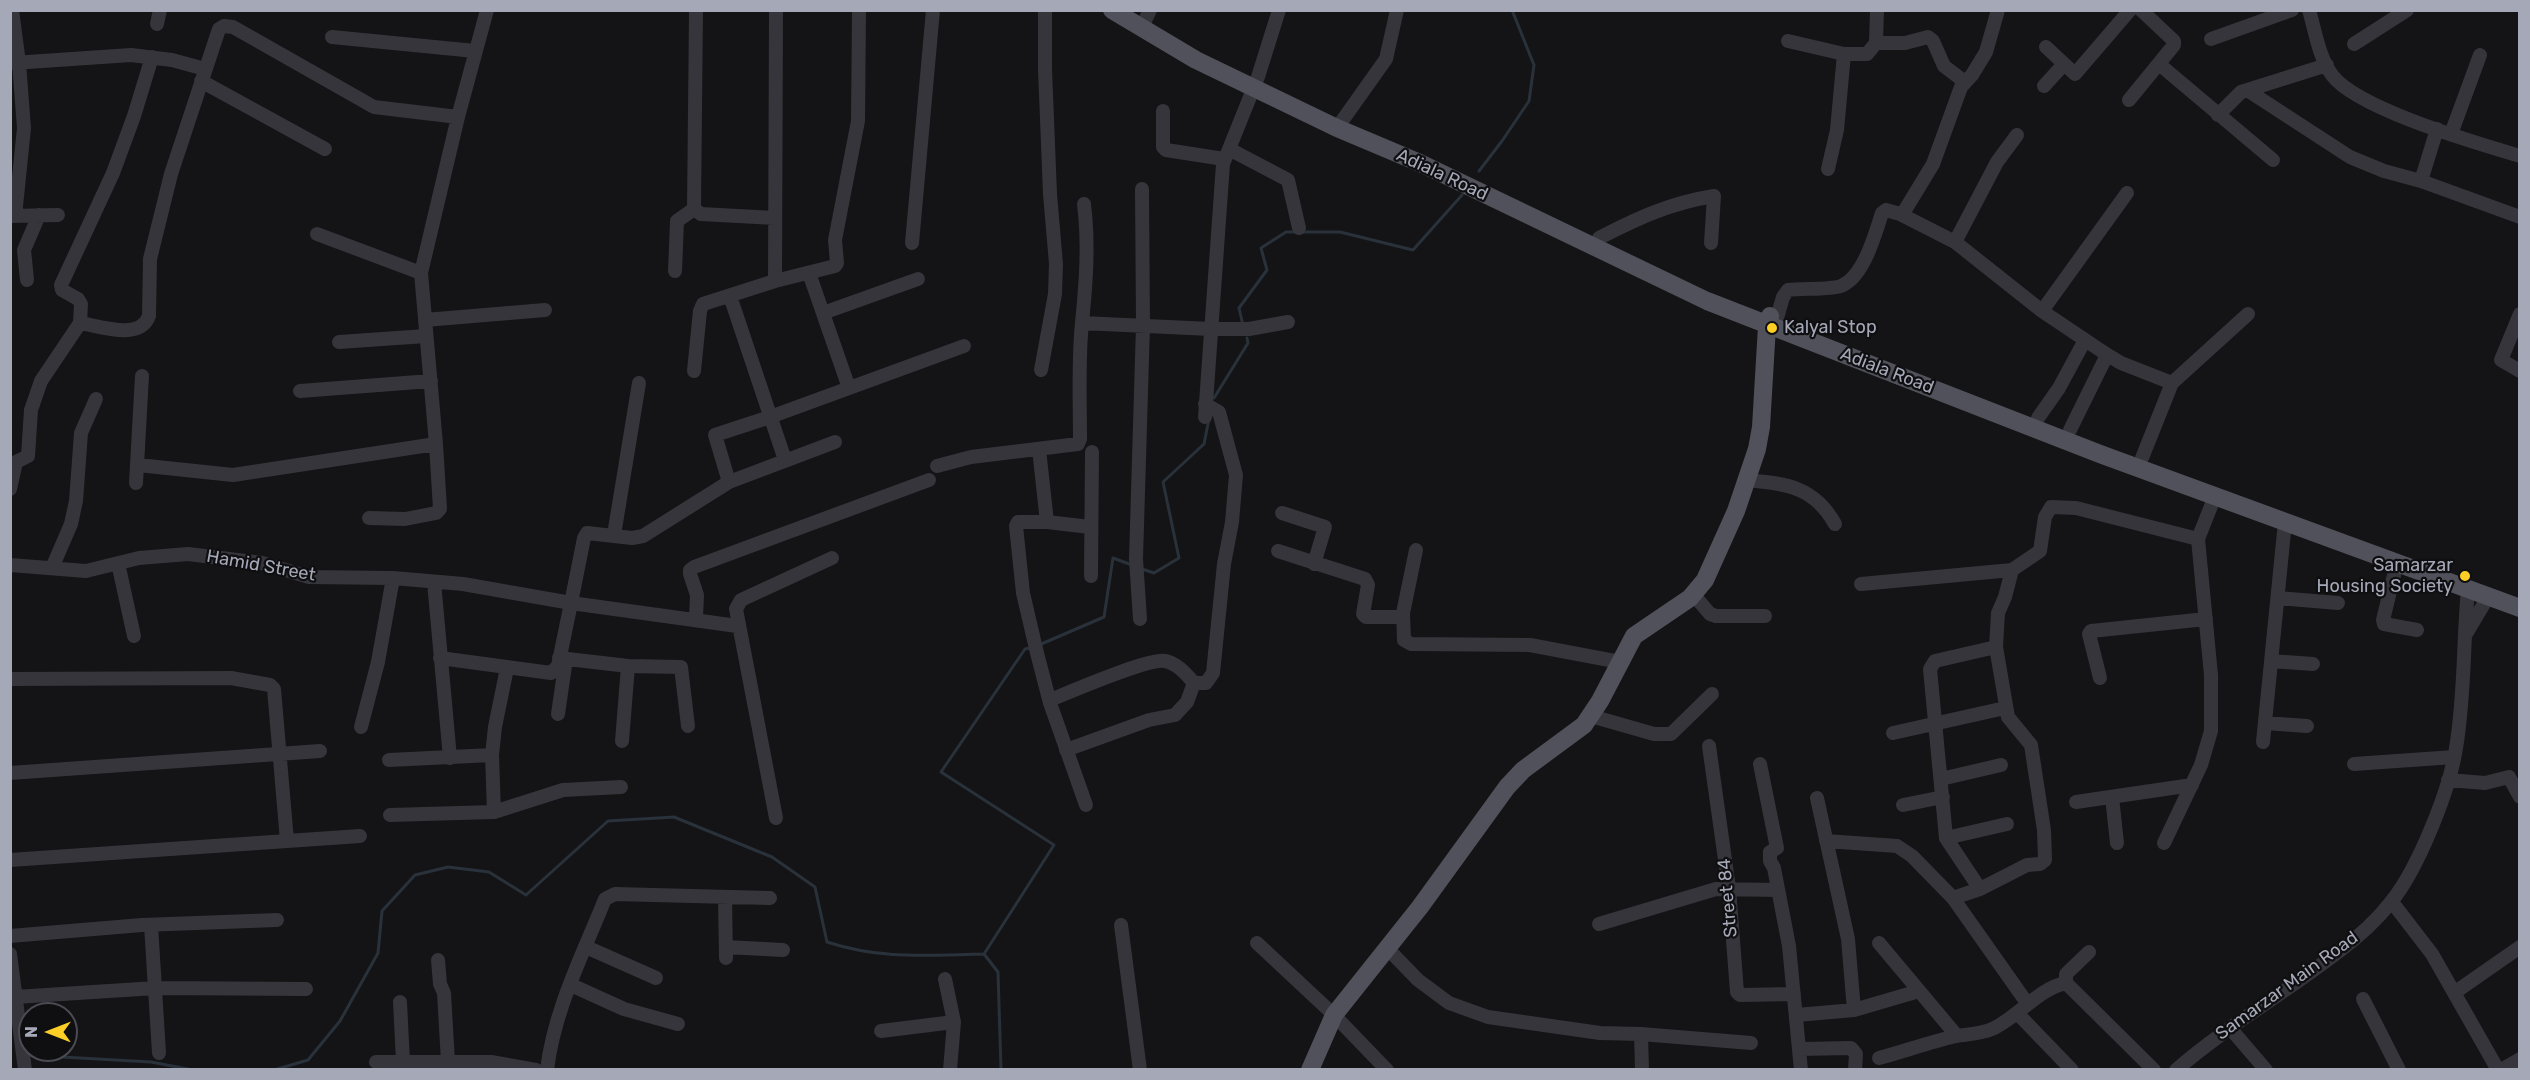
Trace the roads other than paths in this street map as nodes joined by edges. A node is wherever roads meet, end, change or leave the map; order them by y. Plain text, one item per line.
1 (12, 10) edge
2 (487, 10) edge
3 (696, 10) edge
4 (776, 10) edge
5 (859, 10) edge
6 (933, 10) edge
7 (1045, 10) edge
8 (1112, 10) edge
9 (1279, 10) edge
10 (1397, 10) edge
11 (1877, 10) edge
12 (1998, 10) edge
13 (2130, 10) edge
14 (2140, 10) edge
15 (2292, 10) edge
16 (2309, 10) edge
17 (2407, 10) edge
18 (2258, 16) edge
19 (1142, 17) edge
20 (332, 37) dead end
21 (2211, 39) dead end
22 (1788, 41) dead end
23 (1876, 43) junction
24 (2354, 44) dead end
25 (2046, 47) dead end
26 (475, 51) junction
27 (1844, 54) junction
28 (2480, 55) dead end
29 (152, 57) junction
30 (15, 63) edge
31 (2064, 64) junction
32 (2159, 64) junction
33 (2327, 65) junction
34 (203, 75) junction
35 (1256, 82) junction
36 (1965, 82) junction
37 (2044, 86) dead end
38 (2247, 90) junction
39 (2129, 100) dead end
40 (1163, 111) dead end
41 (2218, 115) junction
42 (458, 117) junction
43 (1341, 123) junction
44 (2437, 129) junction
45 (2451, 134) junction
46 (2017, 135) dead end
47 (325, 149) dead end
48 (1226, 154) junction
49 (2520, 156) edge
50 (2272, 160) dead end
51 (15, 167) edge
52 (1828, 169) dead end
53 (2421, 182) junction
54 (1142, 189) dead end
55 (2127, 193) dead end
56 (1084, 204) dead end
57 (694, 209) junction
58 (58, 215) dead end
59 (1902, 215) junction
60 (13, 216) edge
61 (39, 216) junction
62 (2520, 217) edge
63 (775, 218) junction
64 (1299, 228) dead end
65 (317, 234) dead end
66 (1599, 238) junction
67 (1955, 242) junction
68 (912, 243) dead end
69 (1712, 243) dead end
70 (17, 250) edge
71 (675, 271) dead end
72 (421, 273) junction
73 (809, 273) junction
74 (918, 279) dead end
75 (27, 280) dead end
76 (775, 281) junction
77 (730, 296) junction
78 (545, 309) dead end
79 (2042, 311) junction
80 (823, 313) junction
81 (2248, 314) dead end
82 (2520, 314) edge
83 (425, 320) junction
84 (1772, 320) junction
85 (1288, 322) dead end
86 (80, 323) junction
87 (1082, 323) junction
88 (1143, 325) junction
89 (1211, 329) junction
90 (426, 336) junction
91 (2085, 340) junction
92 (339, 342) dead end
93 (964, 346) dead end
94 (2107, 355) junction
95 (1041, 370) dead end
96 (694, 371) dead end
97 (2520, 371) edge
98 (142, 376) dead end
99 (430, 381) junction
100 (2172, 382) junction
101 (639, 383) dead end
102 (849, 388) junction
103 (300, 391) dead end
104 (96, 399) dead end
105 (770, 417) junction
106 (2038, 418) junction
107 (2070, 430) junction
108 (835, 442) dead end
109 (436, 444) junction
110 (1039, 449) junction
111 (1092, 452) dead end
112 (2142, 458) junction
113 (785, 460) junction
114 (138, 465) junction
115 (937, 466) dead end
116 (928, 480) dead end
117 (1747, 480) junction
118 (729, 482) junction
119 (136, 483) dead end
120 (10, 489) edge
121 (2215, 496) junction
122 (1282, 513) dead end
123 (369, 518) dead end
124 (1047, 522) junction
125 (2285, 522) junction
126 (1835, 524) dead end
127 (1090, 528) junction
128 (614, 536) junction
129 (2198, 538) junction
130 (1416, 550) dead end
131 (1278, 551) dead end
132 (832, 558) dead end
133 (2397, 562) junction
134 (117, 563) junction
135 (1314, 564) junction
136 (10, 565) edge
137 (52, 568) junction
138 (2012, 570) junction
139 (1091, 576) dead end
140 (393, 578) junction
141 (434, 582) junction
142 (1861, 584) dead end
143 (2468, 589) junction
144 (1693, 594) junction
145 (2488, 597) junction
146 (2520, 597) edge
147 (2278, 598) junction
148 (571, 603) junction
149 (2338, 603) dead end
150 (2520, 608) edge
151 (1403, 616) junction
152 (1765, 616) dead end
153 (696, 618) junction
154 (1140, 619) dead end
155 (2206, 619) junction
156 (737, 626) junction
157 (2417, 630) dead end
158 (134, 636) dead end
159 (2463, 639) junction
160 (1996, 647) junction
161 (440, 658) junction
162 (563, 658) junction
163 (2271, 661) junction
164 (1620, 662) junction
165 (2313, 664) dead end
166 (628, 666) junction
167 (507, 669) junction
168 (2100, 678) dead end
169 (10, 679) edge
170 (1194, 683) junction
171 (1712, 694) dead end
172 (1050, 700) junction
173 (2005, 708) junction
174 (558, 714) dead end
175 (1591, 716) junction
176 (1935, 723) junction
177 (2265, 723) junction
178 (688, 726) dead end
179 (2307, 726) dead end
180 (361, 727) dead end
181 (1893, 733) dead end
182 (622, 741) dead end
183 (2263, 742) dead end
184 (1709, 746) dead end
185 (1066, 750) junction
186 (320, 751) dead end
187 (278, 753) junction
188 (492, 754) junction
189 (2454, 757) junction
190 (450, 758) junction
191 (389, 760) dead end
192 (1760, 764) dead end
193 (2354, 764) dead end
194 (2001, 765) dead end
195 (10, 773) edge
196 (1941, 779) junction
197 (2448, 780) junction
198 (2192, 785) junction
199 (621, 787) dead end
200 (1943, 797) junction
201 (2112, 797) junction
202 (2520, 797) edge
203 (1817, 798) dead end
204 (2076, 802) dead end
205 (1086, 805) dead end
206 (1903, 805) dead end
207 (494, 812) junction
208 (390, 815) dead end
209 (776, 818) dead end
210 (2007, 824) dead end
211 (360, 836) dead end
212 (1946, 838) junction
213 (287, 841) junction
214 (1826, 841) junction
215 (2117, 843) dead end
216 (2164, 843) dead end
217 (10, 860) edge
218 (1729, 888) junction
219 (1980, 889) junction
220 (1778, 890) junction
221 (725, 897) junction
222 (770, 898) dead end
223 (1953, 898) junction
224 (2392, 902) junction
225 (277, 920) dead end
226 (1599, 924) dead end
227 (151, 925) junction
228 (1121, 925) dead end
229 (10, 936) edge
230 (1879, 942) dead end
231 (1257, 943) dead end
232 (586, 947) junction
233 (2520, 947) edge
234 (1387, 948) junction
235 (783, 950) dead end
236 (2089, 952) dead end
237 (10, 954) edge
238 (438, 960) dead end
239 (657, 978) dead end
240 (945, 979) dead end
241 (2066, 982) junction
242 (571, 985) junction
243 (156, 988) junction
244 (306, 989) dead end
245 (1919, 991) junction
246 (2454, 993) junction
247 (1794, 994) junction
248 (2363, 999) dead end
249 (14, 1000) edge
250 (400, 1002) dead end
251 (2022, 1009) junction
252 (1854, 1010) junction
253 (1335, 1015) junction
254 (1797, 1015) junction
255 (954, 1022) junction
256 (678, 1024) dead end
257 (2230, 1028) junction
258 (881, 1031) dead end
259 (1641, 1034) junction
260 (1957, 1036) junction
261 (1751, 1043) dead end
262 (1800, 1049) junction
263 (159, 1053) dead end
264 (1879, 1058) dead end
265 (2520, 1059) edge
266 (376, 1062) dead end
267 (403, 1062) junction
268 (448, 1062) junction
269 (491, 1066) edge
270 (25, 1070) edge
271 (536, 1070) edge
272 (547, 1070) edge
273 (950, 1070) edge
274 (1140, 1070) edge
275 (1310, 1070) edge
276 (1387, 1070) edge
277 (1642, 1070) edge
278 (1801, 1070) edge
279 (1855, 1070) edge
280 (2072, 1070) edge
281 (2154, 1070) edge
282 (2176, 1070) edge
283 (2266, 1070) edge
284 (2399, 1070) edge
285 (2499, 1070) edge

1 - 30 street
2 - 26 street
3 - 57 street
4 - 63 street
5 - 73 street
6 - 68 street
7 - 95 street
8 - 19 main road, Adiala Road
9 - 35 street
10 - 43 street
11 - 23 street
12 - 36 street
13 - 31 street
14 - 32 street
15 - 18 street
16 - 33 street
17 - 24 street
18 - 21 street
19 - 35 main road, Adiala Road
20 - 26 street
22 - 27 street
23 - 27 street
23 - 36 street
25 - 31 street
26 - 42 street
27 - 52 street
28 - 45 street
29 - 30 street
29 - 34 street
29 - 86 street
30 - 51 street
31 - 37 street
32 - 39 street
32 - 41 street
33 - 38 street
33 - 44 street
34 - 42 street
34 - 47 street
34 - 86 street
35 - 43 main road, Adiala Road
35 - 48 street
36 - 59 street
38 - 41 street
38 - 53 street
40 - 48 street
41 - 50 street
42 - 72 street
43 - 66 main road, Adiala Road
43 - 84 main road, Adiala Road
44 - 45 street
44 - 53 street
45 - 49 street
46 - 67 street
48 - 64 street
48 - 89 street
51 - 60 street
53 - 62 street
54 - 88 street
55 - 79 street
56 - 87 street
57 - 63 street
57 - 71 street
58 - 61 street
59 - 67 street
59 - 84 street
60 - 61 street
61 - 70 street
63 - 76 street
65 - 72 street
66 - 69 street
66 - 84 main road, Adiala Road
67 - 79 street
70 - 75 street
72 - 83 street
73 - 76 street
73 - 80 street
74 - 80 street
76 - 77 street
77 - 96 street
77 - 105 street
78 - 83 street
79 - 91 street
80 - 102 street
81 - 100 street
82 - 97 street
83 - 90 street
84 - 106 main road, Adiala Road
84 - 117 main road
84 - 121 main road, Adiala Road
85 - 89 street
86 - 120 street
87 - 88 street
87 - 110 street
88 - 89 street
88 - 154 street
89 - 170 street
90 - 92 street
90 - 99 street
91 - 94 street
91 - 106 street
93 - 102 street
94 - 100 street
94 - 107 street
98 - 114 street
99 - 103 street
99 - 109 street
100 - 112 street
101 - 128 street
102 - 105 street
104 - 137 street
105 - 113 street
105 - 118 street
106 - 107 main road, Adiala Road
107 - 112 main road, Adiala Road
108 - 113 street
109 - 114 street
109 - 123 street
110 - 115 street
110 - 124 street
111 - 127 street
112 - 146 main road, Adiala Road
113 - 118 street
114 - 119 street
116 - 153 street
117 - 126 street
117 - 144 main road
118 - 128 street
121 - 125 main road, Adiala Road
121 - 129 street
122 - 135 street
124 - 127 street
124 - 172 street
125 - 133 main road, Adiala Road
125 - 147 street
127 - 139 street
128 - 148 street
129 - 138 street
129 - 155 street
130 - 151 street
131 - 135 street
132 - 156 street
133 - 143 main road, Adiala Road
133 - 157 street
134 - 137 street, Hamid Street
134 - 140 street, Hamid Street
134 - 158 street
135 - 151 street
136 - 137 street, Hamid Street
138 - 142 street
138 - 160 street
140 - 141 street, Hamid Street
140 - 180 street
141 - 148 street, Hamid Street
141 - 161 street
143 - 145 main road, Adiala Road
143 - 159 street, Samarzar Main Road
144 - 152 street
144 - 164 main road
145 - 150 main road, Adiala Road
145 - 159 street
147 - 149 street
147 - 163 street
148 - 153 street, Hamid Street
148 - 162 street
151 - 164 street
153 - 156 street, Hamid Street
155 - 168 street
155 - 198 street
156 - 209 street
159 - 189 street, Samarzar Main Road
160 - 173 street
160 - 176 street
161 - 167 street
161 - 190 street
162 - 166 street
162 - 167 street
162 - 174 street
163 - 165 street
163 - 177 street
164 - 175 main road
166 - 178 street
166 - 182 street
167 - 188 street
169 - 187 street
170 - 172 street
170 - 185 street
171 - 175 street
172 - 185 street
173 - 176 street
173 - 219 street
175 - 234 main road
176 - 181 street
176 - 196 street
177 - 179 street
177 - 183 street
184 - 218 street, Street 84
185 - 205 street
186 - 187 street
187 - 195 street
187 - 213 street
188 - 190 street
188 - 207 street
189 - 193 street
189 - 197 street, Samarzar Main Road
190 - 191 street
192 - 220 street
194 - 196 street
196 - 200 street
197 - 202 street
197 - 224 street, Samarzar Main Road
198 - 201 street
198 - 216 street
199 - 207 street
200 - 206 street
200 - 212 street
201 - 204 street
201 - 215 street
203 - 214 street
207 - 208 street
210 - 212 street
211 - 213 street
212 - 219 street
213 - 217 street
214 - 223 street
214 - 252 street
218 - 220 street
218 - 226 street
218 - 247 street, Street 84
219 - 223 street
220 - 247 street
221 - 222 street
221 - 232 street
221 - 235 street
223 - 251 street
224 - 246 street
224 - 257 street, Samarzar Main Road
225 - 227 street
227 - 229 street
227 - 243 street
228 - 274 street
230 - 245 street
231 - 253 street
232 - 239 street
232 - 242 street
233 - 246 street
234 - 253 main road
234 - 259 street
236 - 241 street
237 - 249 street
238 - 268 street
240 - 255 street
241 - 251 street
241 - 281 street
242 - 256 street
242 - 272 street
243 - 244 street
243 - 249 street
243 - 263 street
245 - 252 street
245 - 260 street
246 - 285 street
247 - 254 street
248 - 284 street
249 - 270 street
250 - 267 street
251 - 260 street
251 - 280 street
252 - 254 street
253 - 275 main road
253 - 276 street
254 - 262 street
255 - 258 street
255 - 273 street
257 - 282 street, Samarzar Main Road
257 - 283 street
259 - 261 street
259 - 277 street
260 - 264 street
262 - 278 street
262 - 279 street
265 - 285 street
266 - 267 street
267 - 268 street
268 - 269 street
269 - 271 street

